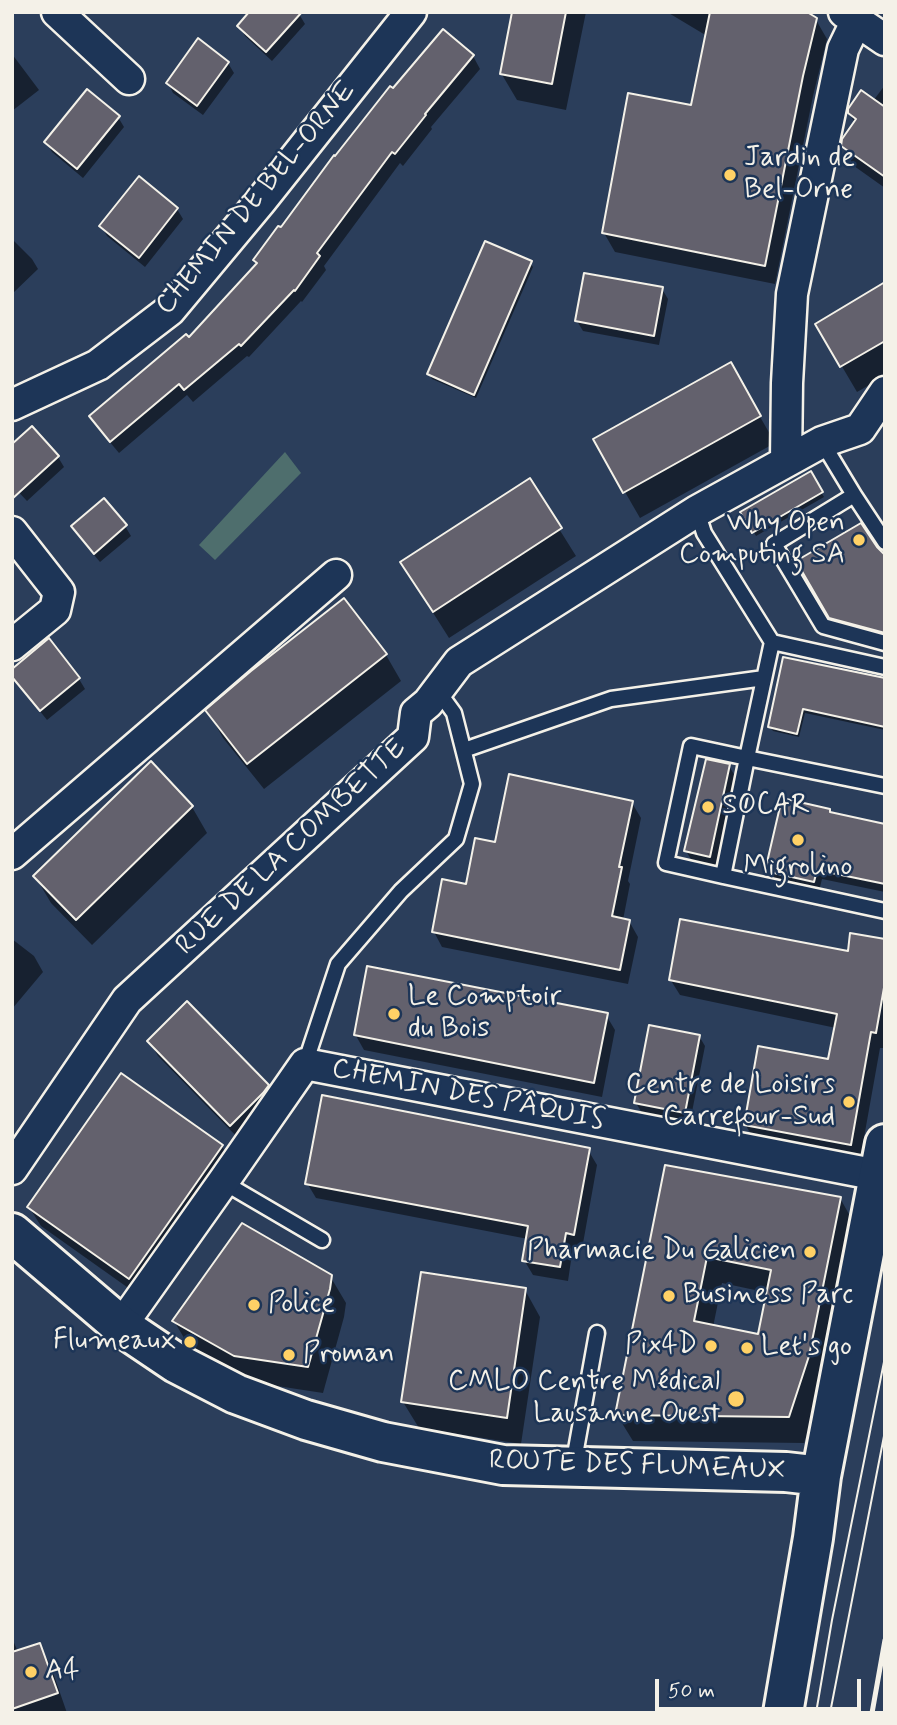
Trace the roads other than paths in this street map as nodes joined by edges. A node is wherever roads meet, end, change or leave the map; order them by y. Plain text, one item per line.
1 (57, 12) edge
2 (411, 12) edge
3 (850, 17) edge
4 (885, 40) edge
5 (128, 79) dead end
6 (885, 392) edge
7 (12, 405) edge
8 (822, 442) junction
9 (786, 460) junction
10 (854, 495) junction
11 (697, 511) junction
12 (12, 532) edge
13 (885, 542) edge
14 (336, 575) dead end
15 (772, 642) junction
16 (885, 643) edge
17 (12, 645) edge
18 (885, 667) edge
19 (764, 678) junction
20 (438, 691) junction
21 (464, 750) junction
22 (747, 758) junction
23 (885, 786) edge
24 (12, 854) edge
25 (723, 876) junction
26 (885, 911) edge
27 (305, 1064) junction
28 (881, 1159) edge
29 (12, 1168) edge
30 (223, 1182) junction
31 (12, 1233) edge
32 (322, 1240) dead end
33 (121, 1326) junction
34 (597, 1333) dead end
35 (572, 1467) junction
36 (821, 1476) junction
37 (783, 1713) edge

1 - 5 street
2 - 7 street, CHEMIN DE BEL-ORNE
3 - 4 street
3 - 9 street
6 - 8 street, RUE DE LA COMBETTE
8 - 9 street, RUE DE LA COMBETTE
8 - 10 lane
9 - 11 street, RUE DE LA COMBETTE
10 - 13 lane
10 - 16 lane
11 - 15 lane
11 - 20 street, RUE DE LA COMBETTE
12 - 17 street
14 - 24 street
15 - 18 lane
15 - 19 lane
19 - 21 lane
19 - 22 lane
20 - 21 lane
20 - 29 street, RUE DE LA COMBETTE
21 - 27 lane
22 - 23 lane
22 - 25 lane
22 - 25 lane
25 - 26 lane
27 - 28 street, CHEMIN DES PÂQUIS
27 - 30 street
28 - 36 street
30 - 32 lane
30 - 33 street
31 - 33 street, ROUTE DES FLUMEAUX
33 - 35 street, ROUTE DES FLUMEAUX
34 - 35 lane
35 - 36 street, ROUTE DES FLUMEAUX
36 - 37 street

